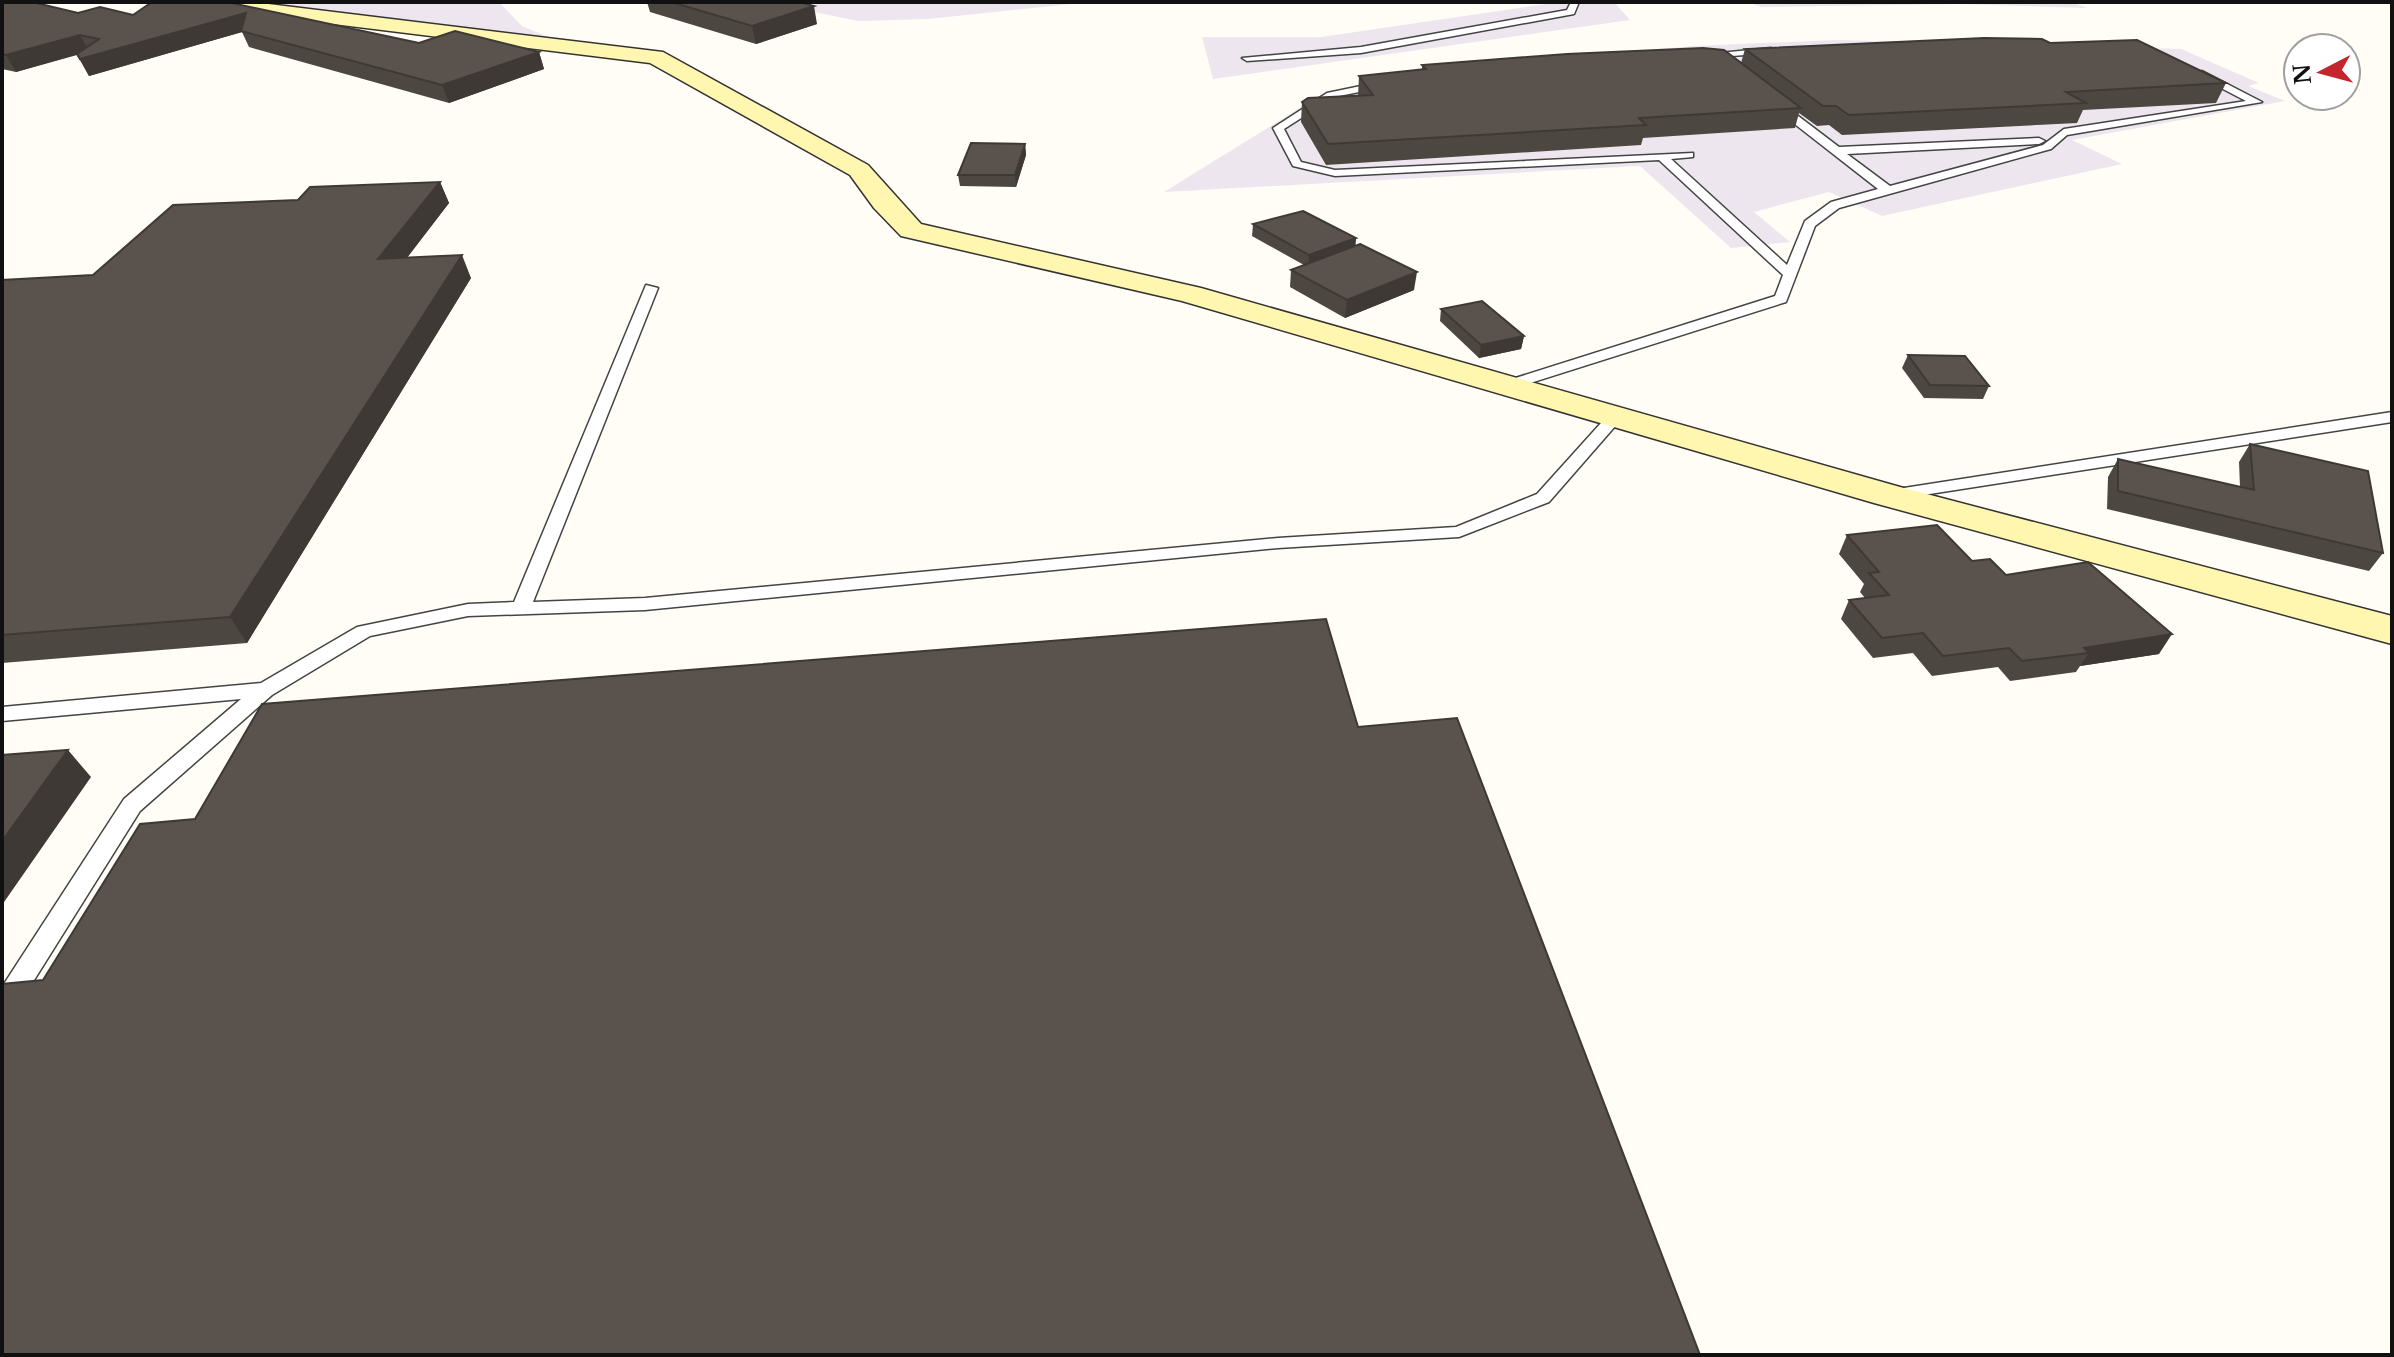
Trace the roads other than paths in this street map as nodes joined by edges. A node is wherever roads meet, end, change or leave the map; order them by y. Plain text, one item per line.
1 (203, 2) edge
2 (1575, 2) edge
3 (1786, 50) edge
4 (1711, 54) junction
5 (1682, 56) edge
6 (1247, 58) dead end
7 (1723, 64) edge
8 (2187, 67) edge
9 (1405, 81) edge
10 (1761, 93) edge
11 (2055, 140) junction
12 (1836, 151) junction
13 (1689, 155) dead end
14 (1662, 157) junction
15 (1888, 191) junction
16 (1791, 275) junction
17 (651, 288) dead end
18 (1511, 384) junction
19 (1616, 416) junction
20 (2392, 417) edge
21 (1887, 495) junction
22 (521, 608) junction
23 (2392, 630) edge
24 (265, 690) junction
25 (2, 714) edge
26 (2, 1009) edge

1 - 18 street
2 - 6 lane
3 - 4 lane
4 - 5 lane
4 - 7 lane
8 - 11 lane
9 - 14 lane
10 - 12 lane
11 - 12 lane
11 - 15 lane
12 - 15 lane
13 - 14 lane
14 - 16 lane
15 - 16 lane
16 - 18 lane
17 - 22 lane
18 - 19 street
19 - 21 street
19 - 22 lane
20 - 21 lane
21 - 23 street
22 - 24 lane
24 - 25 lane
24 - 26 lane

